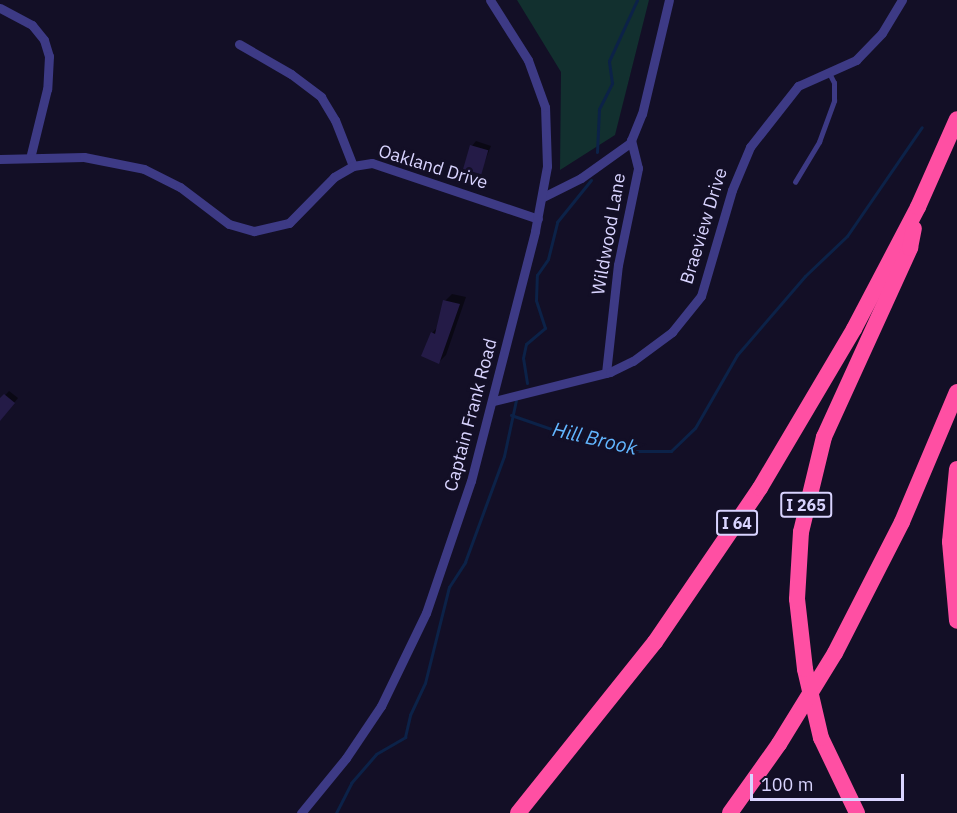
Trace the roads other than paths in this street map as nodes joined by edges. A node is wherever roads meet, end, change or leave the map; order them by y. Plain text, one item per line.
1 (490, 0) edge
2 (669, 0) edge
3 (902, 0) edge
4 (0, 8) edge
5 (239, 44) dead end
6 (830, 75) junction
7 (957, 119) edge
8 (631, 140) junction
9 (30, 158) junction
10 (0, 159) edge
11 (352, 165) junction
12 (795, 182) dead end
13 (543, 197) junction
14 (918, 207) junction
15 (538, 219) junction
16 (606, 373) junction
17 (957, 392) edge
18 (494, 401) junction
19 (957, 469) edge
20 (957, 621) edge
21 (301, 813) edge
22 (518, 813) edge
23 (730, 813) edge
24 (857, 813) edge

1 - 13 street, Captain Frank Road
2 - 8 street
3 - 6 street, Braeview Drive
4 - 9 street
5 - 11 street
6 - 12 lane
6 - 16 street, Braeview Drive
7 - 14 highway, I 64
8 - 13 street
8 - 16 street, Wildwood Lane
9 - 10 street, Oakland Drive
9 - 11 street, Oakland Drive
11 - 15 street, Oakland Drive
13 - 15 street, Captain Frank Road
14 - 22 highway, I 64
14 - 24 highway, I 265
15 - 18 street, Captain Frank Road
16 - 18 street, Braeview Drive
17 - 23 highway, bridge
18 - 21 street, Captain Frank Road
19 - 20 highway

